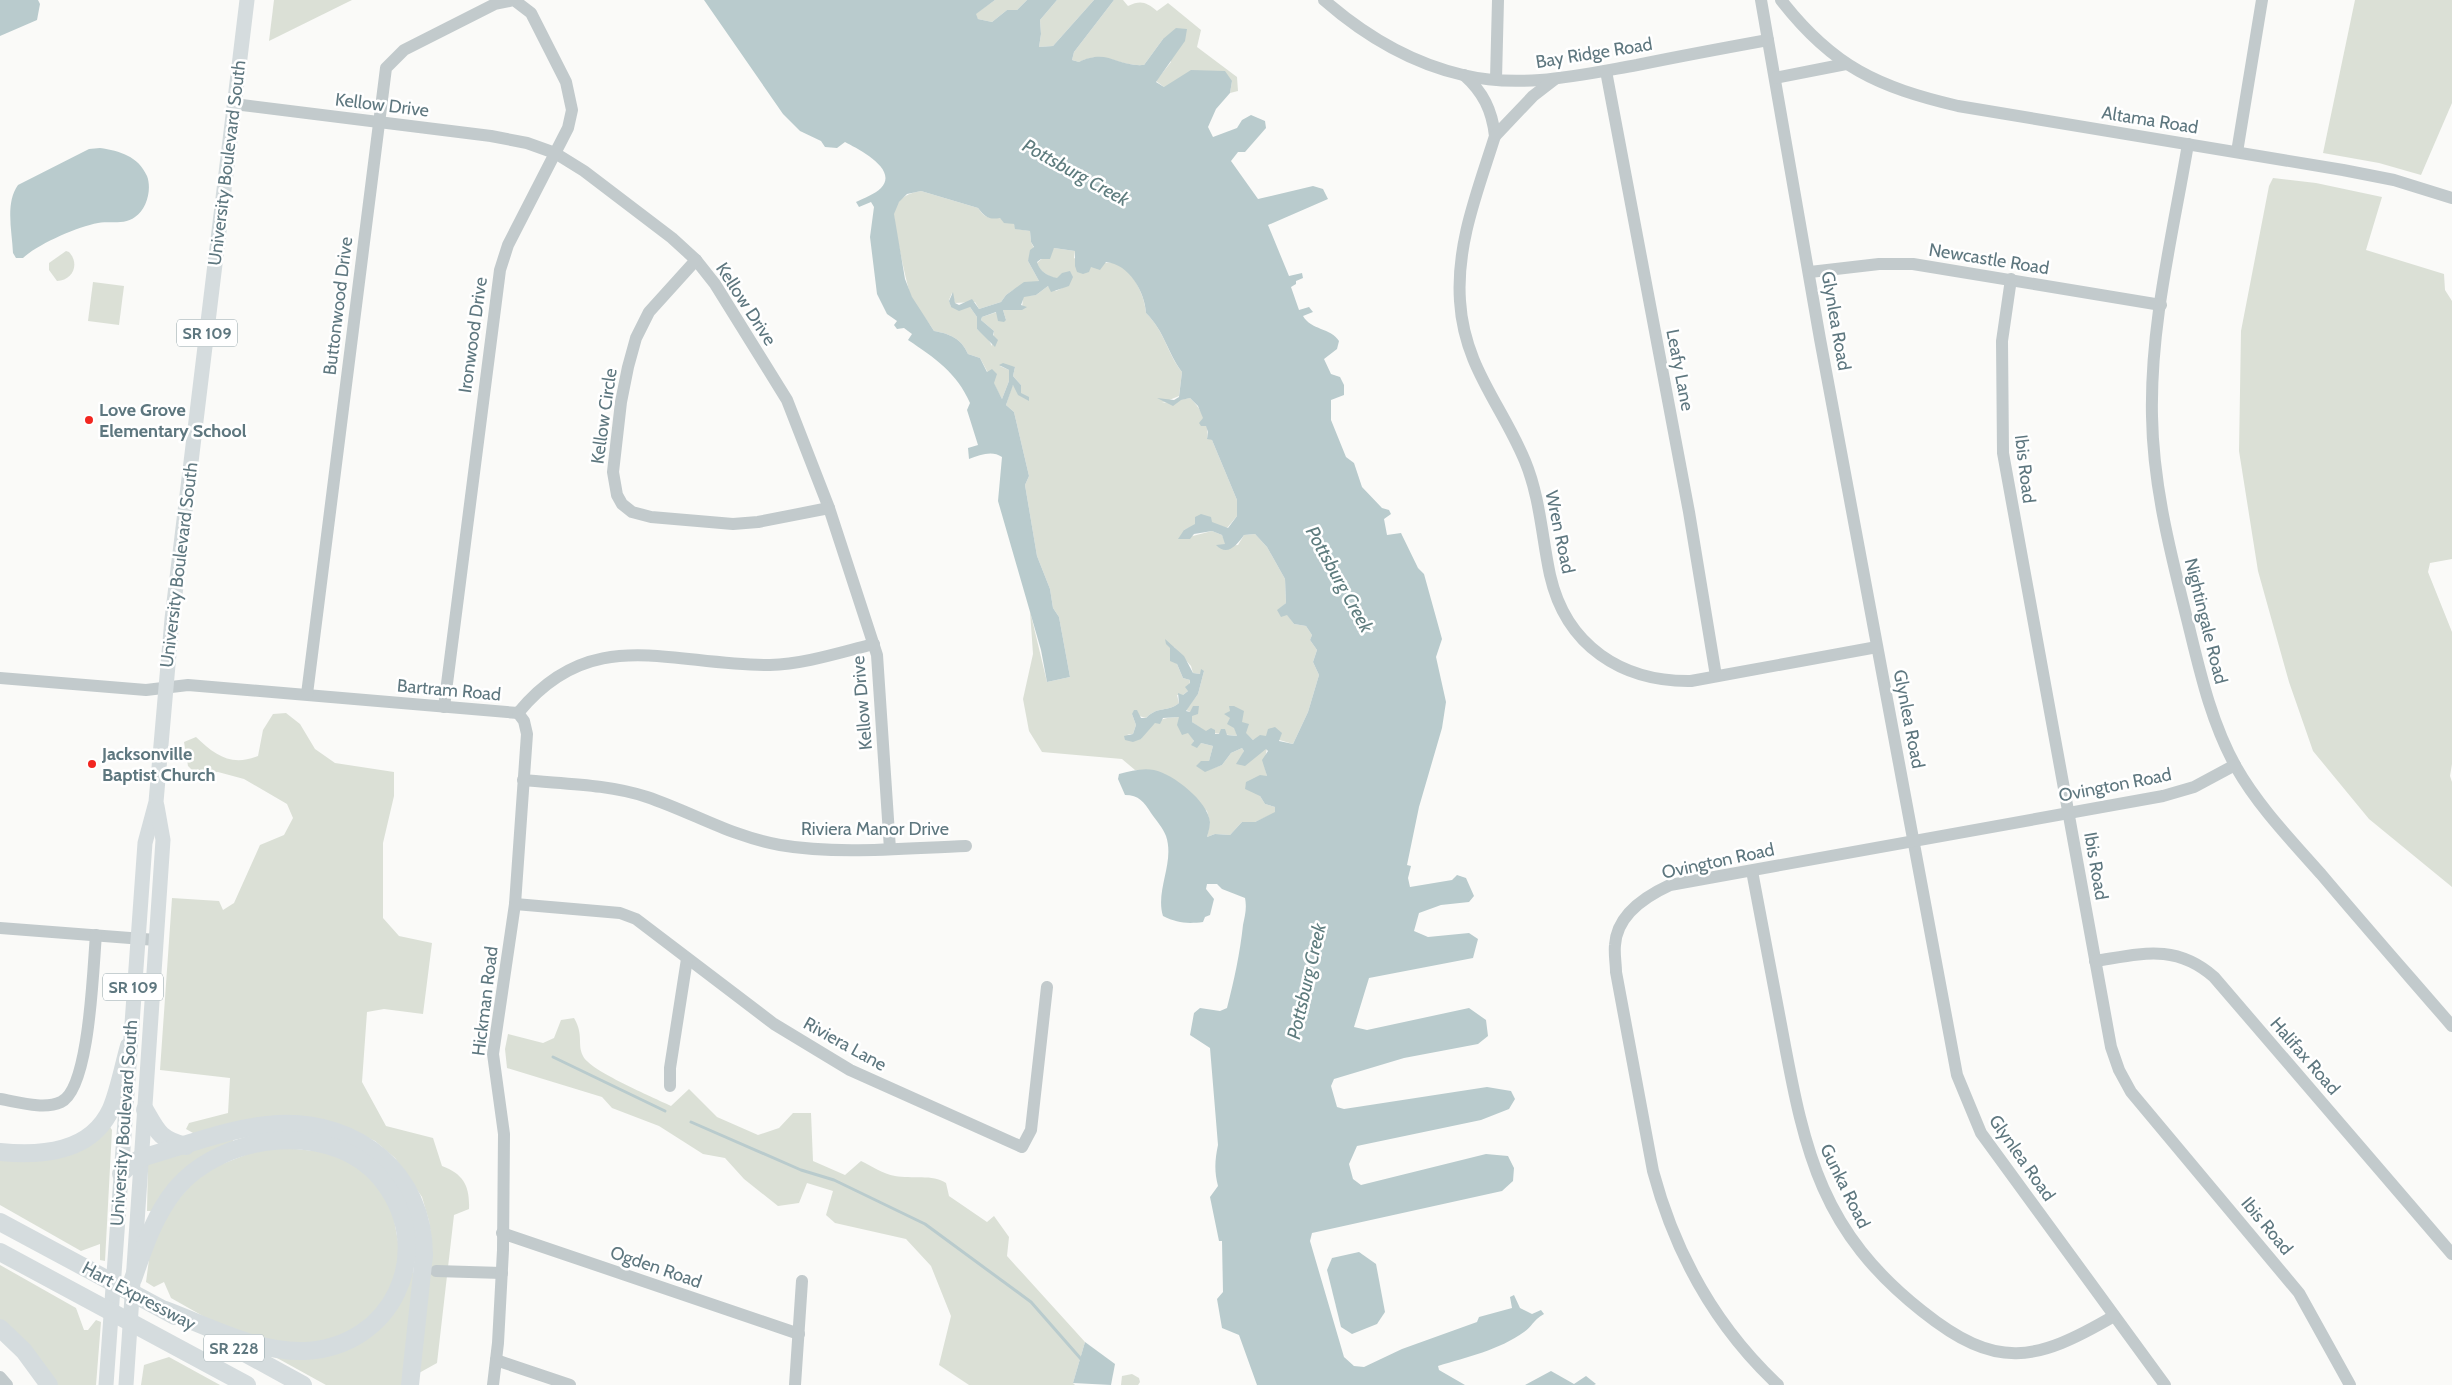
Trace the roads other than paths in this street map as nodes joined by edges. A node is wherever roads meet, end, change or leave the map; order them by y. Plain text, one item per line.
1 (247, 0) edge
2 (514, 0) edge
3 (1324, 0) edge
4 (1498, 0) edge
5 (1761, 0) edge
6 (1781, 0) edge
7 (2262, 0) edge
8 (1768, 40) junction
9 (1846, 64) junction
10 (1606, 70) junction
11 (1464, 75) junction
12 (1775, 78) junction
13 (1496, 79) junction
14 (1555, 79) junction
15 (234, 104) junction
16 (378, 122) junction
17 (1495, 136) junction
18 (2188, 144) junction
19 (2237, 152) junction
20 (555, 153) junction
21 (2452, 198) edge
22 (696, 260) junction
23 (1810, 272) junction
24 (2010, 280) junction
25 (2161, 305) junction
26 (829, 508) junction
27 (874, 644) junction
28 (1877, 647) junction
29 (1716, 676) junction
30 (0, 678) edge
31 (165, 688) junction
32 (307, 694) junction
33 (444, 707) junction
34 (518, 713) junction
35 (2235, 766) junction
36 (523, 780) junction
37 (156, 802) junction
38 (2068, 812) junction
39 (1913, 841) junction
40 (966, 846) dead end
41 (890, 849) junction
42 (1752, 871) junction
43 (515, 904) junction
44 (0, 928) edge
45 (96, 935) junction
46 (137, 938) junction
47 (156, 940) junction
48 (687, 959) junction
49 (2095, 962) junction
50 (1047, 987) dead end
51 (2452, 1026) edge
52 (129, 1046) junction
53 (670, 1086) dead end
54 (0, 1098) edge
55 (145, 1110) junction
56 (186, 1146) junction
57 (0, 1152) edge
58 (141, 1158) junction
59 (121, 1174) junction
60 (0, 1222) edge
61 (502, 1233) junction
62 (0, 1252) edge
63 (2452, 1254) edge
64 (436, 1271) dead end
65 (502, 1273) junction
66 (133, 1278) junction
67 (802, 1281) dead end
68 (165, 1310) junction
69 (2114, 1316) junction
70 (0, 1328) edge
71 (799, 1334) junction
72 (496, 1360) junction
73 (0, 1377) edge
74 (234, 1380) edge
75 (6, 1385) edge
76 (49, 1385) edge
77 (106, 1385) edge
78 (126, 1385) edge
79 (247, 1385) edge
80 (304, 1385) edge
81 (410, 1385) edge
82 (493, 1385) edge
83 (570, 1385) edge
84 (795, 1385) edge
85 (1778, 1385) edge
86 (2165, 1385) edge
87 (2350, 1385) edge

1 - 15 main road, University Boulevard South / SR 109
2 - 16 street, Buttonwood Drive
2 - 20 street, Ironwood Drive
3 - 11 street, Bay Ridge Road
4 - 13 street
5 - 8 street, Glynlea Road
6 - 9 street
7 - 19 street
8 - 10 street, Bay Ridge Road
8 - 12 street, Glynlea Road
9 - 12 street
9 - 18 street, Altama Road
10 - 14 street, Bay Ridge Road
10 - 29 street, Leafy Lane
11 - 13 street, Bay Ridge Road
11 - 17 street, Wren Road
12 - 23 street, Glynlea Road
13 - 14 street, Bay Ridge Road
14 - 17 street, Wren Road
15 - 16 street, Kellow Drive
15 - 31 main road, University Boulevard South / SR 109
16 - 20 street, Kellow Drive
16 - 32 street, Buttonwood Drive
17 - 29 street, Wren Road
18 - 19 street, Altama Road
18 - 25 street, Nightingale Road
19 - 21 street, Altama Road
20 - 22 street, Kellow Drive
20 - 33 street, Ironwood Drive
22 - 26 street, Kellow Drive
22 - 26 street, Kellow Circle
23 - 24 street, Newcastle Road
23 - 28 street, Glynlea Road
24 - 25 street, Newcastle Road
24 - 38 street, Ibis Road
25 - 35 street, Nightingale Road
26 - 27 street, Kellow Drive
27 - 34 street, Bartram Road
27 - 41 street, Kellow Drive
28 - 29 street, Wren Road
28 - 39 street, Glynlea Road
30 - 31 street, Bartram Road
31 - 32 street, Bartram Road
31 - 37 main road, University Boulevard South / SR 109
32 - 33 street, Bartram Road
33 - 34 street, Bartram Road
34 - 36 street, Hickman Road
35 - 38 street, Ovington Road
35 - 51 street, Nightingale Road
36 - 41 street, Riviera Manor Drive
36 - 43 street, Hickman Road
37 - 46 main road, University Boulevard South / SR 109
37 - 47 main road, University Boulevard South / SR 109
38 - 39 street, Ovington Road
38 - 49 street, Ibis Road
39 - 42 street, Ovington Road
39 - 69 street, Glynlea Road
40 - 41 street, Riviera Manor Drive
42 - 69 street, Gunka Road
42 - 85 street, Ovington Road
43 - 48 street, Riviera Lane
43 - 61 street, Hickman Road
44 - 45 street
45 - 46 street
45 - 54 street
46 - 47 street
46 - 52 main road, University Boulevard South / SR 109
47 - 55 main road, University Boulevard South / SR 109
48 - 50 street, Riviera Lane
48 - 53 street
49 - 63 street, Halifax Road
49 - 87 street, Ibis Road
52 - 57 highway
52 - 59 main road, University Boulevard South / SR 109
55 - 56 highway
55 - 58 main road, University Boulevard South / SR 109
56 - 58 highway
56 - 81 highway
58 - 59 highway
58 - 66 main road, University Boulevard South / SR 109
59 - 77 main road, University Boulevard South / SR 109
60 - 68 highway, Hart Expressway / SR 228
61 - 65 street, Hickman Road
61 - 71 street, Ogden Road
62 - 74 highway, Hart Expressway / SR 228
64 - 65 street
65 - 72 street, Hickman Road
66 - 68 highway
66 - 78 main road, University Boulevard South / SR 109
67 - 71 street
68 - 80 highway, Hart Expressway / SR 228
69 - 86 street, Glynlea Road
70 - 76 highway
71 - 84 street
72 - 82 street, Hickman Road
72 - 83 street
73 - 75 street
74 - 79 highway, Hart Expressway / SR 228

